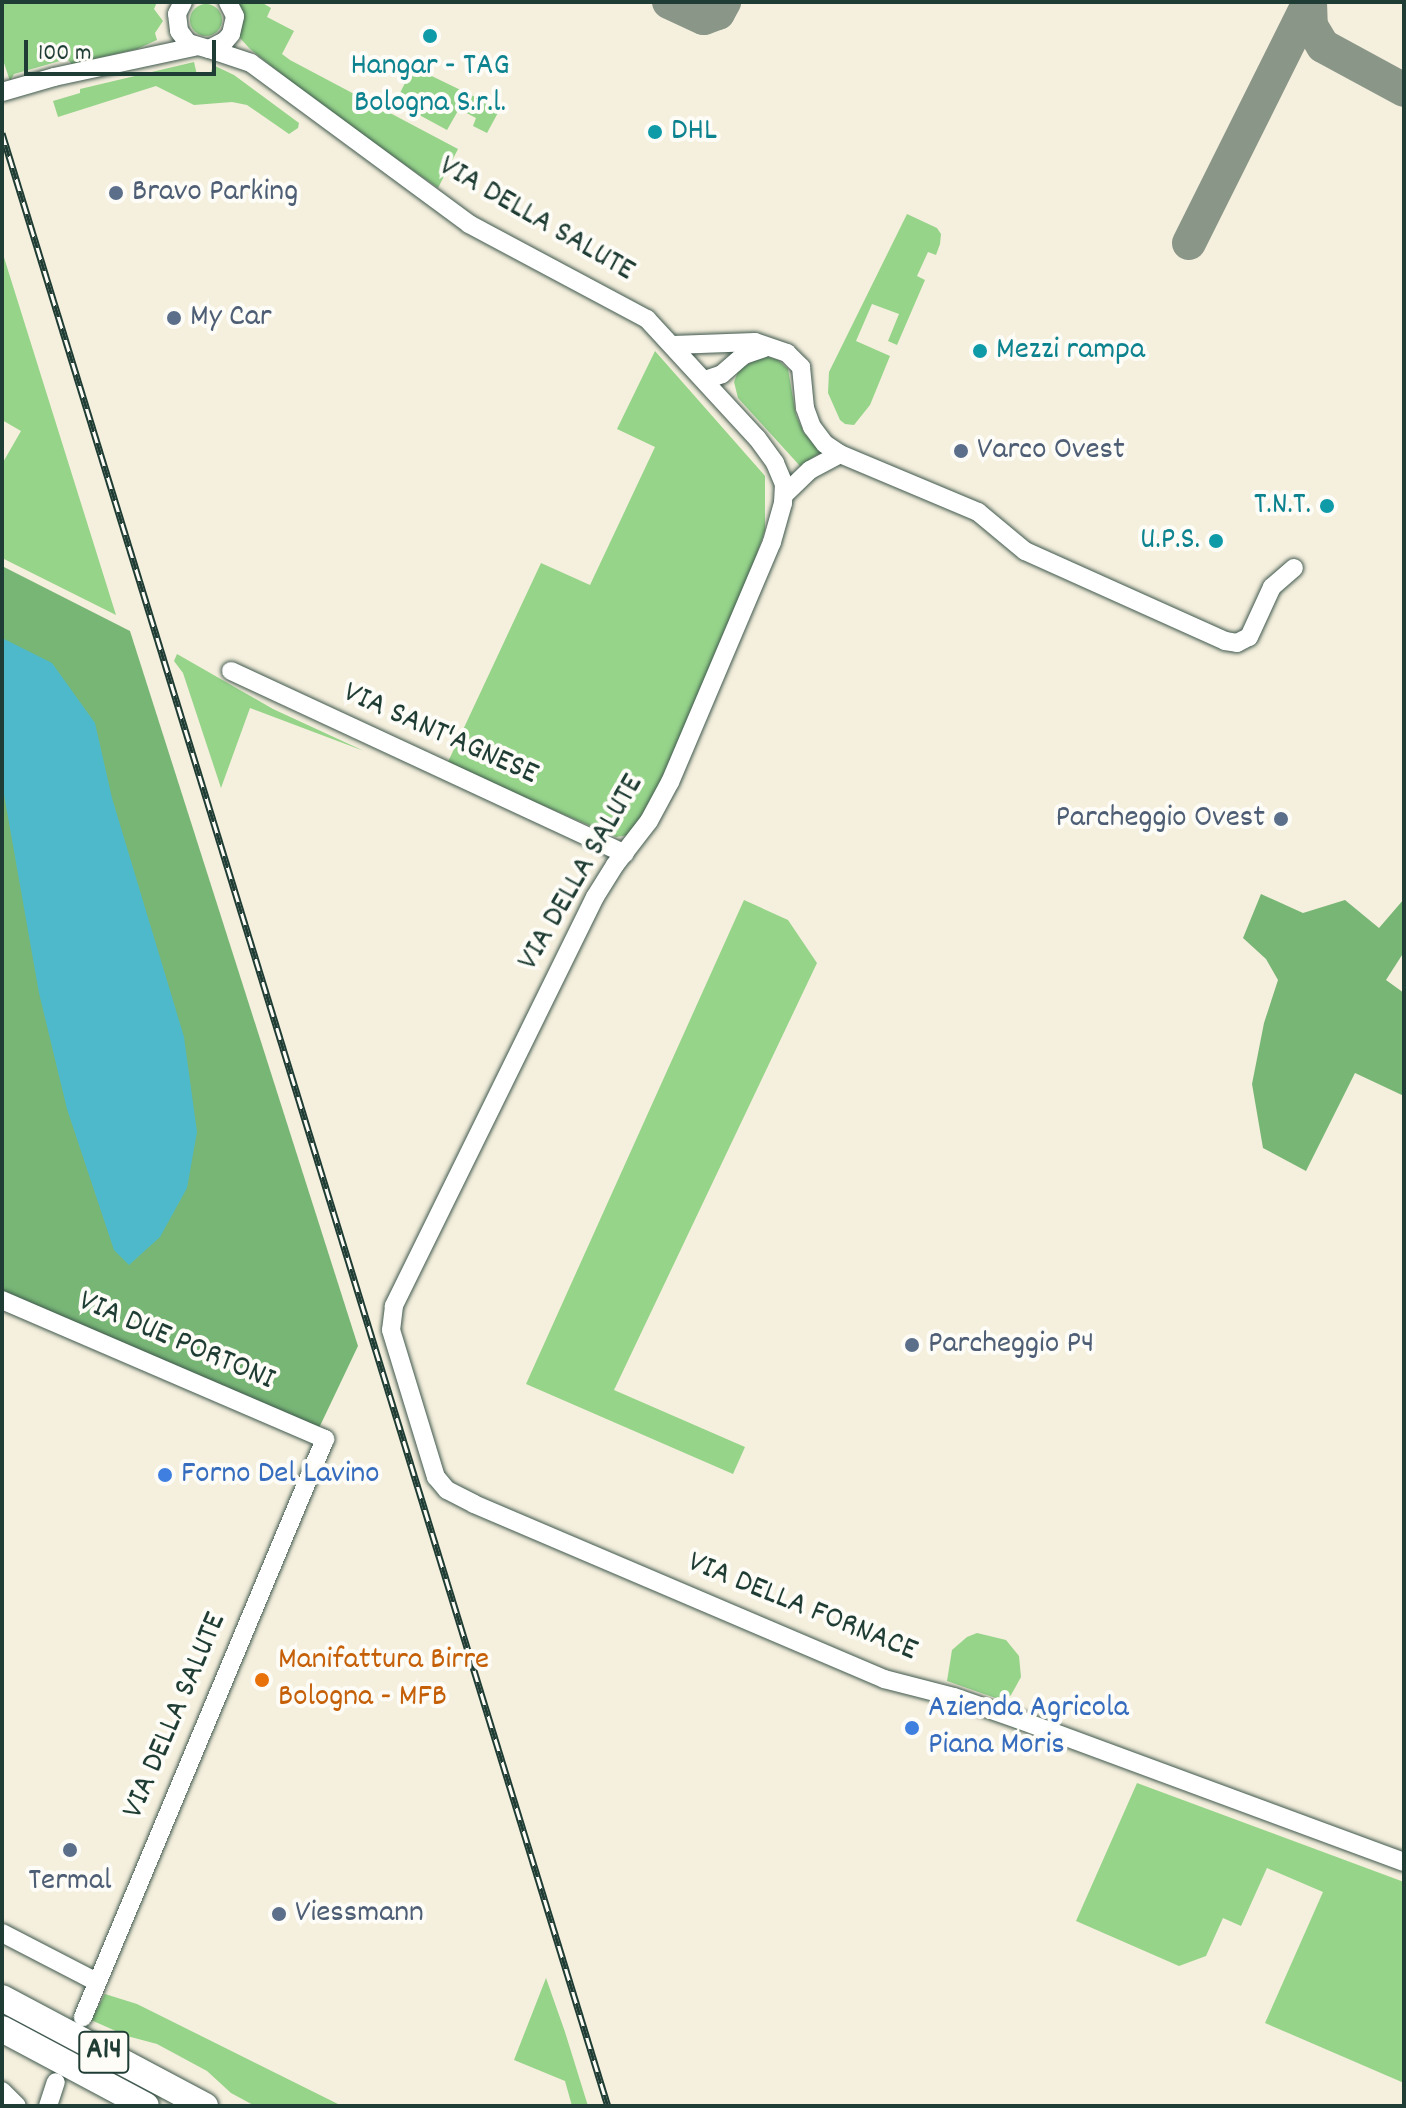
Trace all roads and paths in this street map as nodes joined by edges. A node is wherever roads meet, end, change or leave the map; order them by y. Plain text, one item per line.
1 (166, 2) edge
2 (183, 2) edge
3 (228, 2) edge
4 (234, 25) junction
5 (178, 27) junction
6 (201, 48) junction
7 (154, 54) junction
8 (251, 63) junction
9 (2, 92) edge
10 (739, 344) junction
11 (673, 345) junction
12 (779, 349) junction
13 (702, 377) junction
14 (840, 454) junction
15 (784, 495) junction
16 (1294, 568) dead end
17 (231, 671) dead end
18 (625, 854) junction
19 (2, 1300) edge
20 (391, 1316) joint
21 (325, 1439) joint
22 (1404, 1862) edge
23 (2, 1933) edge
24 (97, 1982) junction
25 (2, 1998) edge
26 (83, 2017) dead end
27 (2, 2029) edge
28 (56, 2082) dead end
29 (2, 2091) edge
30 (17, 2106) edge
31 (48, 2106) edge
32 (146, 2106) edge
33 (205, 2106) edge

1 - 5 street
2 - 5 street
3 - 4 street, VIA DELLA SALUTE
4 - 6 street
4 - 8 street, VIA DELLA SALUTE
5 - 6 street
5 - 7 street
6 - 7 street
6 - 8 street, VIA DELLA SALUTE
7 - 9 street
8 - 11 street, VIA DELLA SALUTE
10 - 11 street
10 - 12 street
10 - 13 street
11 - 13 street, VIA DELLA SALUTE
12 - 13 street
12 - 14 street
13 - 15 street, VIA DELLA SALUTE
14 - 15 street
14 - 16 street
15 - 18 street, VIA DELLA SALUTE
17 - 18 street, VIA SANT'AGNESE
18 - 20 street, VIA DELLA SALUTE
19 - 21 street, VIA DUE PORTONI
20 - 22 street, VIA DELLA FORNACE
21 - 24 street, VIA DELLA SALUTE
23 - 24 street
24 - 26 street, VIA DELLA SALUTE
25 - 33 highway, A14
27 - 32 highway, A14
28 - 31 street
29 - 30 street

